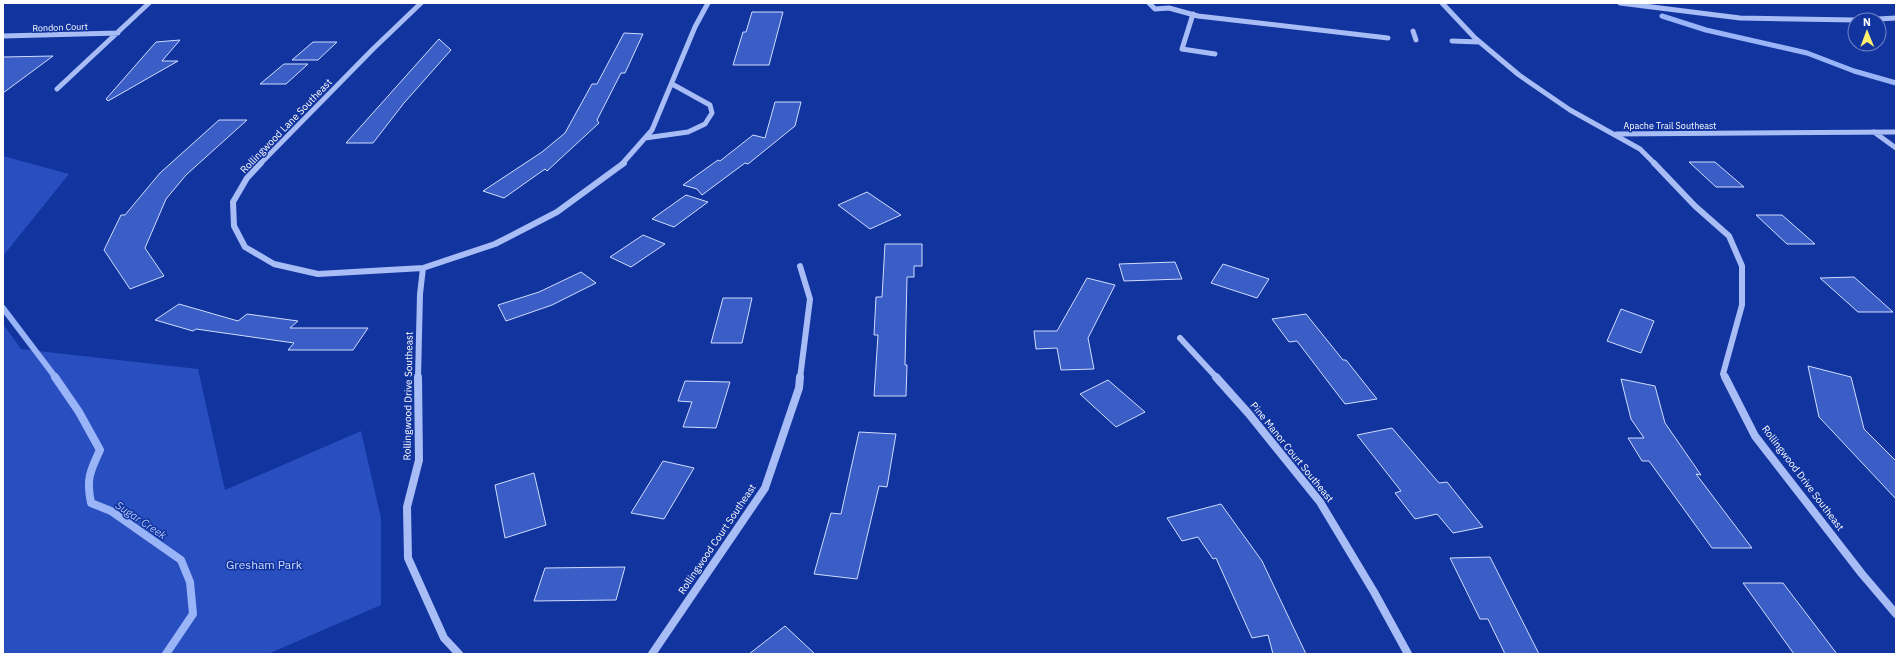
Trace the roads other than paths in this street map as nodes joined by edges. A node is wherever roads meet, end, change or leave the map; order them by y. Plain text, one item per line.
1 (149, 3) edge
2 (421, 3) edge
3 (708, 3) edge
4 (1149, 3) edge
5 (1442, 3) edge
6 (1620, 3) edge
7 (1193, 14) junction
8 (1847, 20) edge
9 (1412, 31) dead end
10 (118, 33) junction
11 (3, 36) edge
12 (1388, 38) dead end
13 (1416, 40) dead end
14 (1452, 41) dead end
15 (1479, 42) junction
16 (1215, 54) dead end
17 (672, 84) junction
18 (57, 89) dead end
19 (1874, 132) junction
20 (1896, 132) edge
21 (1616, 134) junction
22 (645, 138) junction
23 (1896, 148) edge
24 (800, 266) dead end
25 (423, 268) junction
26 (1180, 338) dead end
27 (1896, 614) edge
28 (459, 654) edge
29 (652, 654) edge
30 (1408, 654) edge

1 - 10 street
2 - 25 street, Rollingwood Lane Southeast
3 - 17 street, Rollingwood Lane Southeast
4 - 7 street
5 - 15 street, Apache Trail Southeast
6 - 8 street
7 - 12 street
7 - 16 street
9 - 13 street
10 - 11 street, Rondon Court
10 - 18 street
14 - 15 street
15 - 21 street, Apache Trail Southeast
17 - 22 street, Rollingwood Lane Southeast
17 - 22 street
19 - 20 street, Apache Trail Southeast
19 - 21 street, Apache Trail Southeast
19 - 23 street
21 - 27 street, Rollingwood Drive Southeast
22 - 25 street, Rollingwood Lane Southeast
24 - 29 street, Rollingwood Court Southeast
25 - 28 street, Rollingwood Drive Southeast
26 - 30 street, Pine Manor Court Southeast

